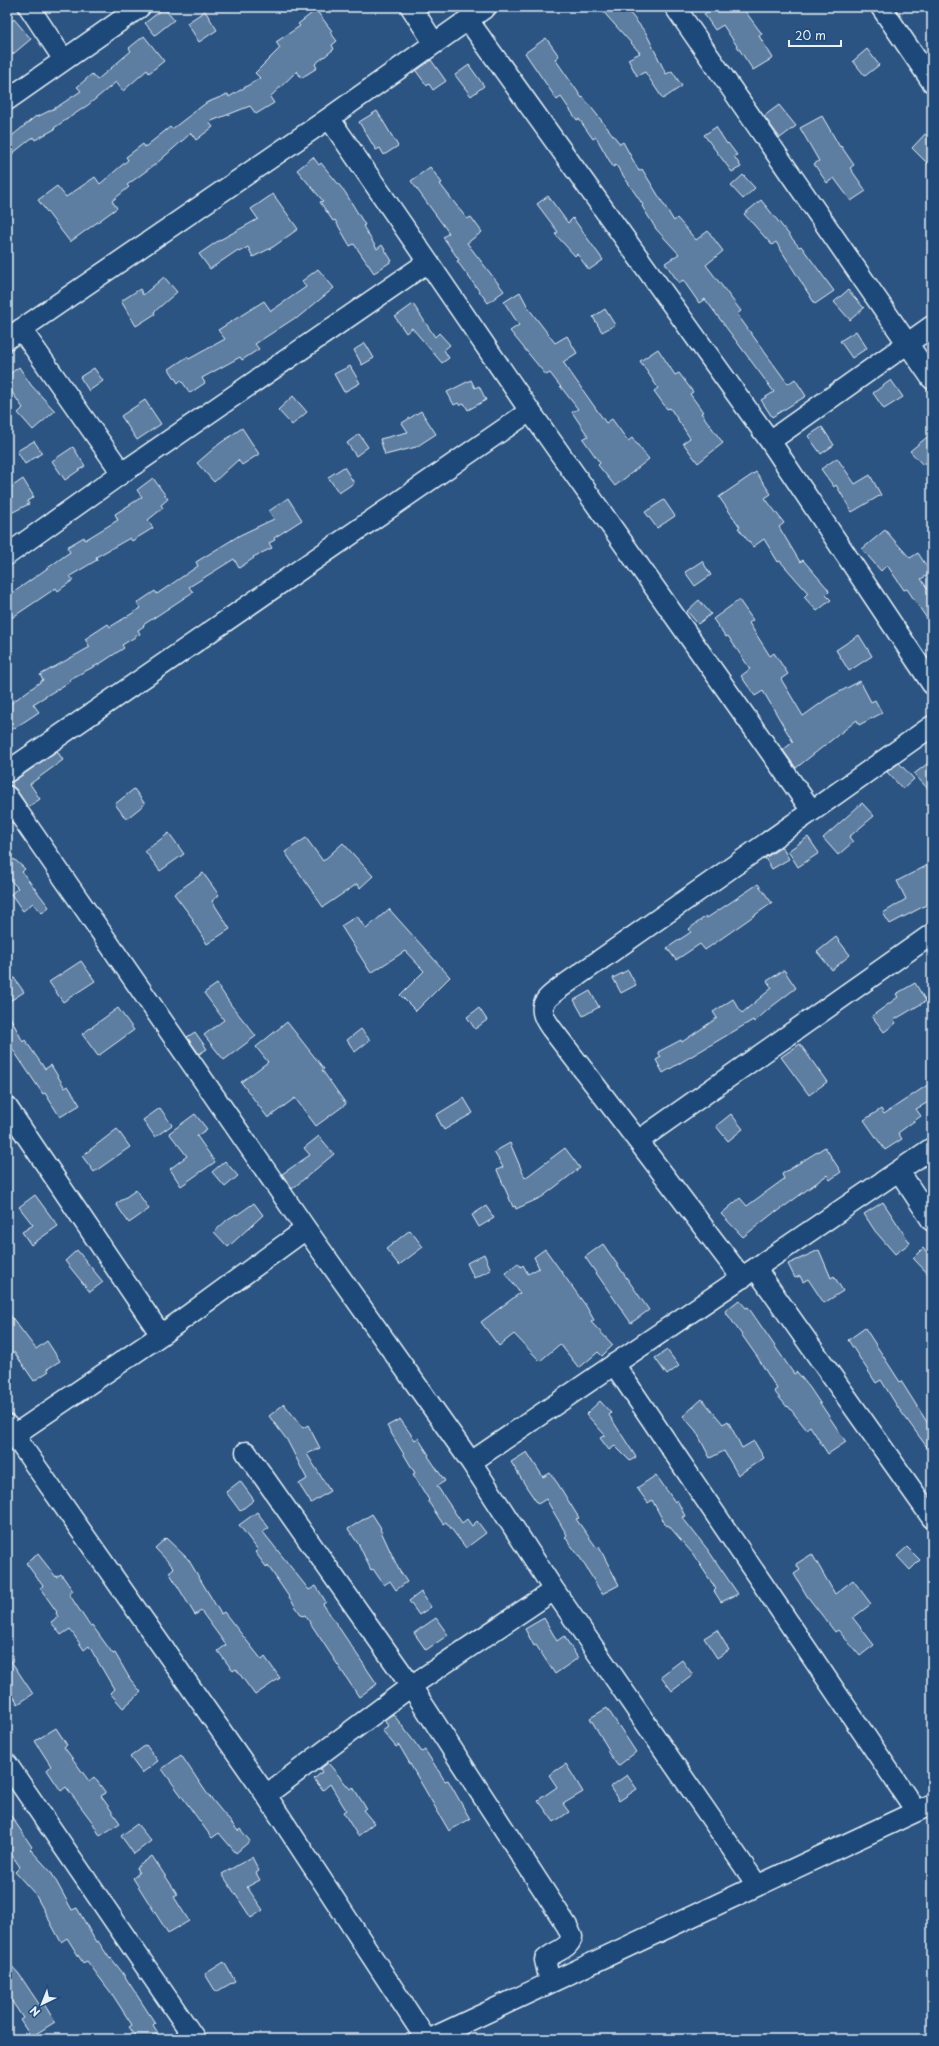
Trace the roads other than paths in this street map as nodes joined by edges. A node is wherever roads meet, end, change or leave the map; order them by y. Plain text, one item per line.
1 (29, 7) edge
2 (140, 7) edge
3 (411, 7) edge
4 (486, 7) edge
5 (675, 7) edge
6 (881, 7) edge
7 (468, 20) junction
8 (434, 43) junction
9 (64, 60) junction
10 (932, 82) edge
11 (7, 100) edge
12 (329, 118) junction
13 (428, 262) junction
14 (932, 326) edge
15 (11, 335) edge
16 (907, 344) junction
17 (932, 379) edge
18 (530, 411) junction
19 (770, 441) junction
20 (122, 473) junction
21 (7, 555) edge
22 (932, 684) edge
23 (932, 726) edge
24 (7, 772) edge
25 (7, 796) edge
26 (812, 811) junction
27 (932, 934) edge
28 (7, 1107) edge
29 (638, 1141) junction
30 (932, 1148) edge
31 (900, 1171) junction
32 (932, 1221) edge
33 (306, 1229) junction
34 (749, 1273) junction
35 (161, 1335) junction
36 (614, 1364) junction
37 (10, 1430) edge
38 (246, 1452) dead end
39 (471, 1462) junction
40 (932, 1518) edge
41 (554, 1590) junction
42 (411, 1686) junction
43 (7, 1764) edge
44 (266, 1795) junction
45 (924, 1807) edge
46 (756, 1885) junction
47 (550, 1982) junction
48 (195, 2039) edge
49 (426, 2039) edge
50 (430, 2039) edge

1 - 9 street
2 - 9 street
3 - 8 street
4 - 7 street
5 - 16 street
6 - 10 street
7 - 8 street
7 - 19 street
8 - 12 street
9 - 11 street
12 - 13 street
12 - 15 street
13 - 18 street
13 - 20 street
14 - 16 street
15 - 20 street
16 - 17 street
16 - 19 street
18 - 24 street
18 - 26 street
19 - 22 street
20 - 21 street
23 - 26 street
25 - 33 street
26 - 29 street
27 - 29 street
28 - 35 street
29 - 34 street
30 - 31 street
31 - 32 street
31 - 34 street
33 - 35 street
33 - 39 street
34 - 36 street
34 - 40 street
35 - 37 street
36 - 39 street
36 - 45 street
37 - 44 street
38 - 42 street
39 - 41 street
41 - 42 street
41 - 46 street
42 - 44 street
42 - 47 street
43 - 48 street
44 - 49 street
45 - 46 street
46 - 47 street
47 - 50 street

